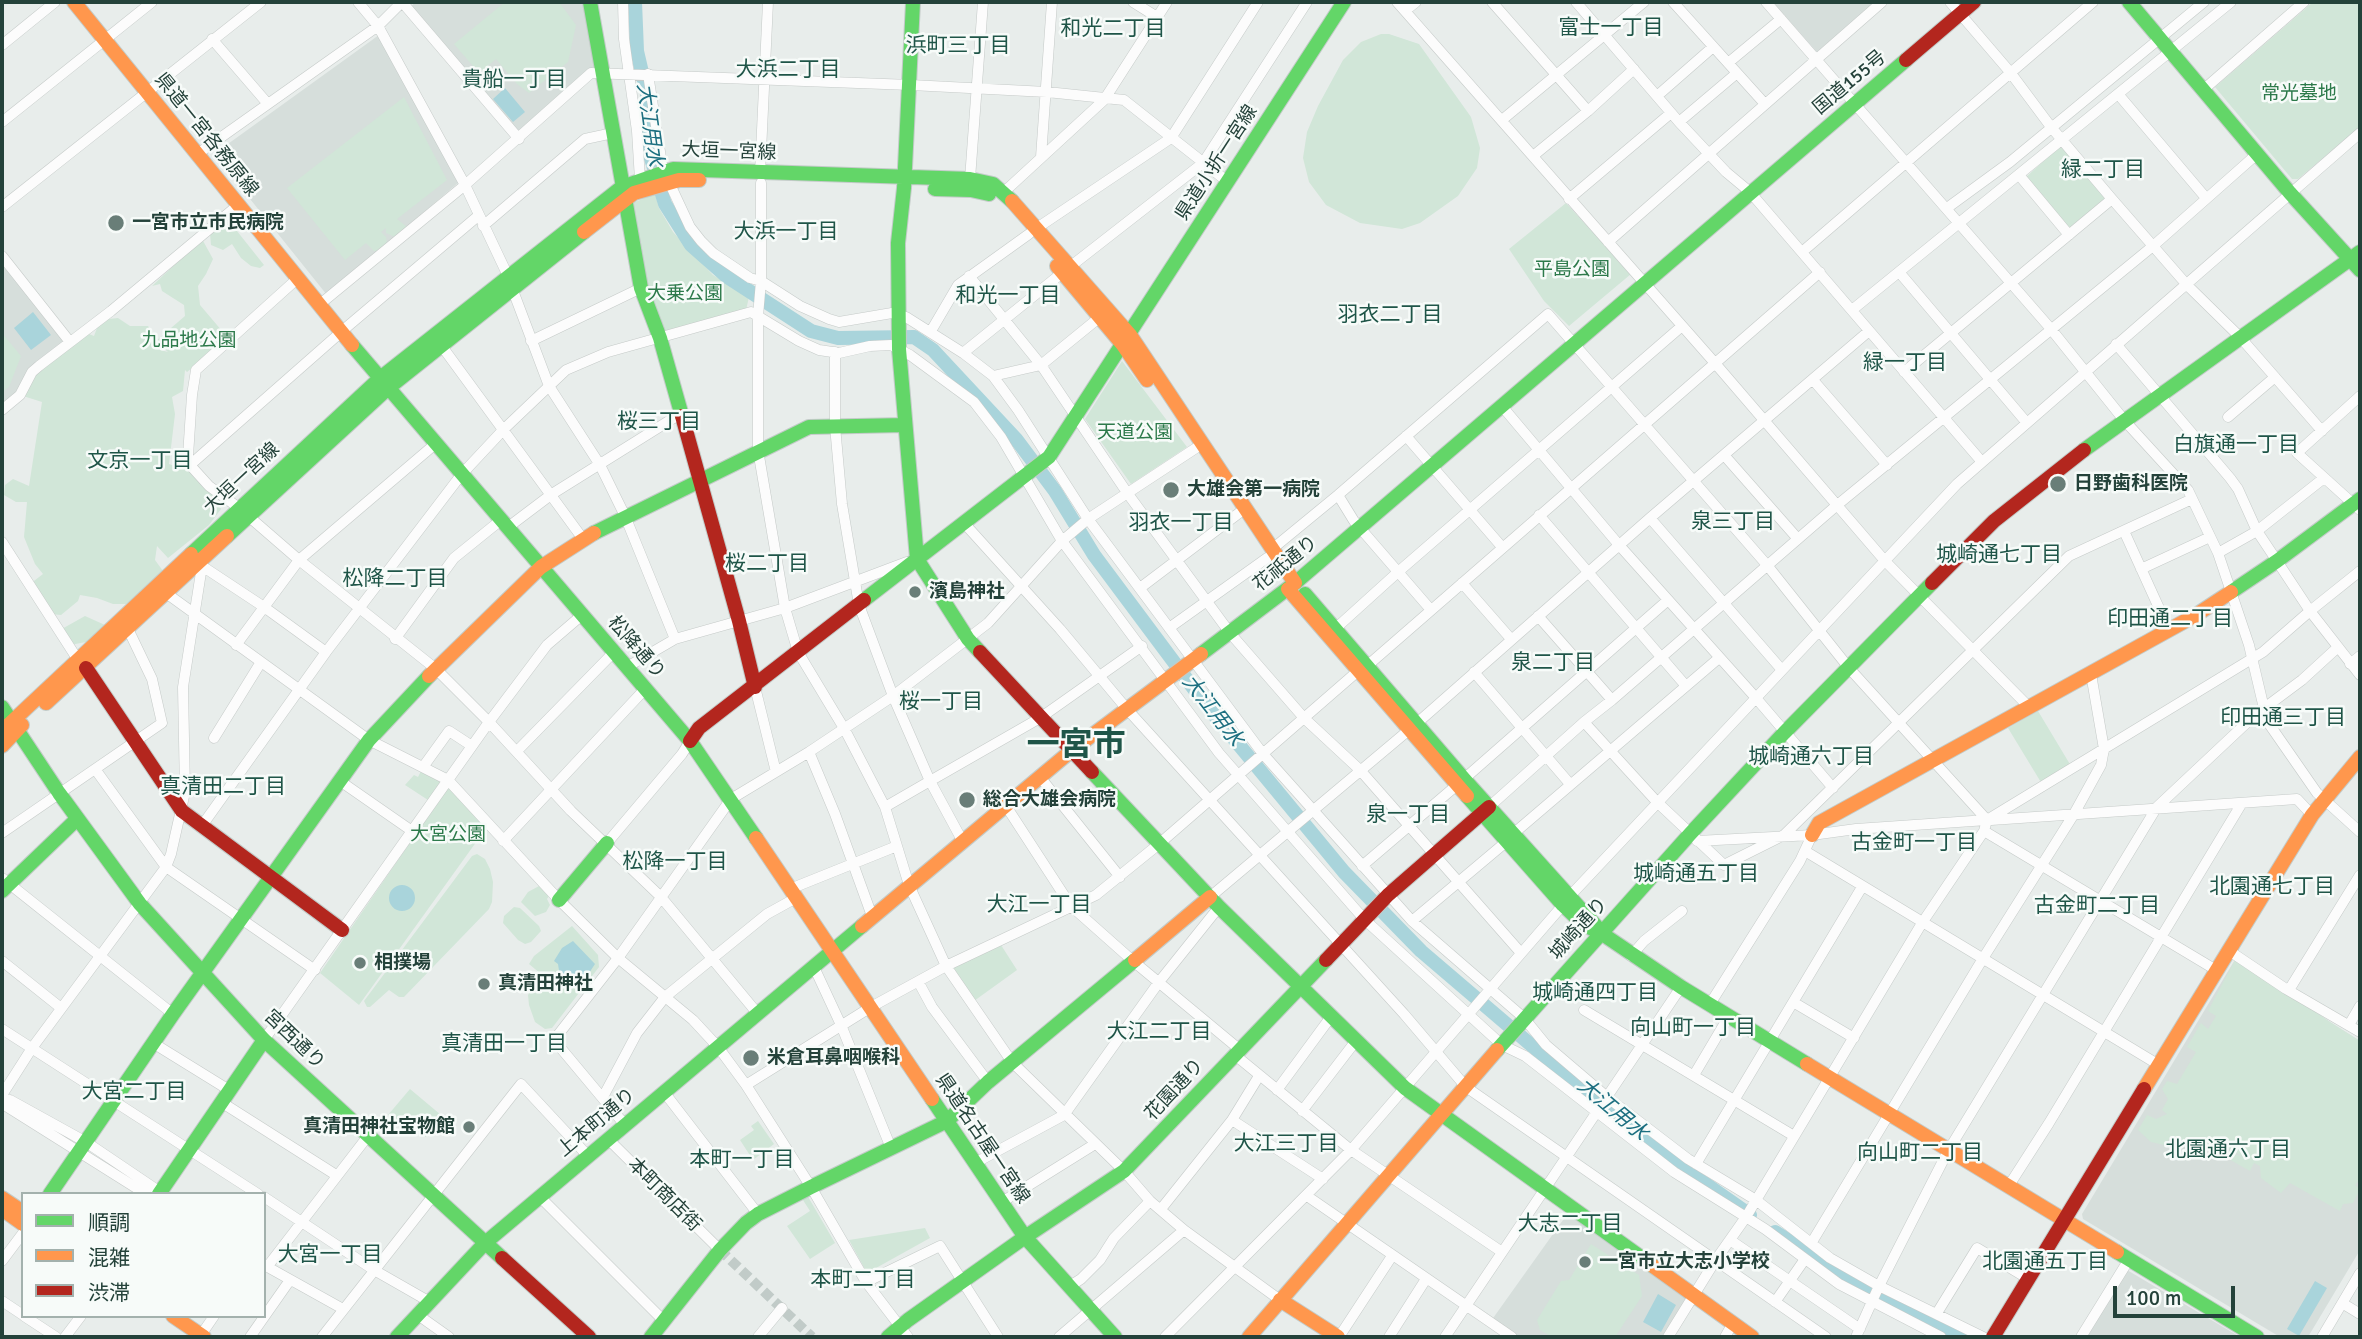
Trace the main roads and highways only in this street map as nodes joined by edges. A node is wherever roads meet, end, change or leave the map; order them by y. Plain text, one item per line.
1 (74, 2) edge
2 (590, 2) edge
3 (913, 2) edge
4 (1974, 2) edge
5 (2129, 2) edge
6 (1339, 3) edge
7 (905, 183) junction
8 (1750, 192) joint
9 (623, 193) junction
10 (1033, 231) junction
11 (2357, 260) edge
12 (1067, 270) junction
13 (510, 282) junction
14 (1126, 340) junction
15 (383, 384) junction
16 (905, 425) junction
17 (699, 480) junction
18 (2358, 505) edge
19 (244, 512) junction
20 (1269, 554) junction
21 (917, 558) junction
22 (541, 567) junction
23 (1292, 586) junction
24 (82, 664) junction
25 (1363, 669) junction
26 (755, 687) junction
27 (2, 708) edge
28 (10, 727) edge
29 (690, 741) junction
30 (2, 746) edge
31 (1071, 751) junction
32 (2360, 757) edge
33 (1486, 811) junction
34 (78, 818) junction
35 (1812, 835) road end
36 (607, 843) road end
37 (271, 878) junction
38 (4, 884) edge
39 (559, 900) road end
40 (1214, 902) junction
41 (342, 930) road end
42 (1601, 933) junction
43 (833, 951) junction
44 (202, 973) junction
45 (1299, 986) junction
46 (264, 1040) junction
47 (1440, 1115) junction
48 (947, 1121) junction
49 (51, 1192) edge
50 (158, 1192) edge
51 (2, 1198) edge
52 (2, 1209) edge
53 (21, 1211) edge
54 (2064, 1222) junction
55 (21, 1223) edge
56 (1025, 1237) junction
57 (485, 1243) junction
58 (1280, 1300) junction
59 (163, 1318) edge
60 (175, 1318) edge
61 (899, 1334) edge
62 (193, 1335) edge
63 (397, 1337) edge
64 (589, 1337) edge
65 (651, 1337) edge
66 (1115, 1337) edge
67 (1249, 1337) edge
68 (1338, 1337) edge
69 (1752, 1337) edge
70 (1993, 1337) edge
71 (2257, 1337) edge

1 - 15 main road, 県道一宮各務原線
2 - 9 main road
3 - 7 main road
4 - 8 main road, 国道155号
5 - 11 main road
6 - 14 main road, 県道小折一宮線
7 - 9 main road, 大垣一宮線
7 - 10 main road, 大垣一宮線
7 - 10 main road, 大垣一宮線
7 - 16 main road
8 - 23 main road, 花祇通り
9 - 13 main road, 大垣一宮線
9 - 17 main road
10 - 12 main road, 大垣一宮線
11 - 42 main road, 城崎通り
12 - 14 main road, 大垣一宮線
12 - 14 main road, 大垣一宮線
13 - 15 main road, 大垣一宮線
13 - 15 main road, 大垣一宮線
14 - 20 main road, 大垣一宮線
14 - 20 main road, 大垣一宮線
14 - 21 main road, 県道小折一宮線
15 - 19 main road, 大垣一宮線
15 - 22 main road, 松降通り
16 - 17 main road
16 - 21 main road
17 - 22 main road
17 - 26 main road
18 - 35 main road
19 - 24 main road, 大垣一宮線
19 - 24 main road, 大垣一宮線
20 - 23 main road, 大垣一宮線
21 - 26 main road, 県道小折一宮線
21 - 31 main road
22 - 29 main road, 松降通り
22 - 37 main road
23 - 25 main road
23 - 25 main road
23 - 31 main road, 花祇通り
24 - 28 main road, 大垣一宮線
24 - 37 main road
25 - 33 main road
26 - 29 main road, 県道小折一宮線
27 - 28 main road, 宮西通り
28 - 30 main road, 大垣一宮線
28 - 34 main road, 宮西通り
29 - 43 main road, 松降通り
31 - 40 main road
31 - 43 main road, 花祇通り
32 - 54 main road
33 - 42 main road
33 - 45 main road, 花園通り
34 - 38 main road
34 - 44 main road, 宮西通り
36 - 39 main road
37 - 41 main road
37 - 44 main road
40 - 45 main road
40 - 48 main road
42 - 47 main road, 城崎通り
42 - 54 main road
43 - 48 main road, 県道名古屋一宮線
43 - 57 main road, 上本町通り
44 - 46 main road, 宮西通り
44 - 49 main road
45 - 47 main road
45 - 56 main road, 花園通り
46 - 50 main road
46 - 57 main road, 宮西通り
47 - 58 main road, 城崎通り
47 - 69 main road
48 - 56 main road, 県道名古屋一宮線
48 - 65 main road
51 - 53 main road
52 - 55 main road
54 - 70 main road
54 - 71 main road
56 - 61 main road, 花園通り
56 - 66 main road, 県道名古屋一宮線
57 - 63 main road, 上本町通り
57 - 64 main road, 宮西通り
58 - 67 main road, 城崎通り
58 - 68 main road
59 - 62 main road
60 - 62 main road

